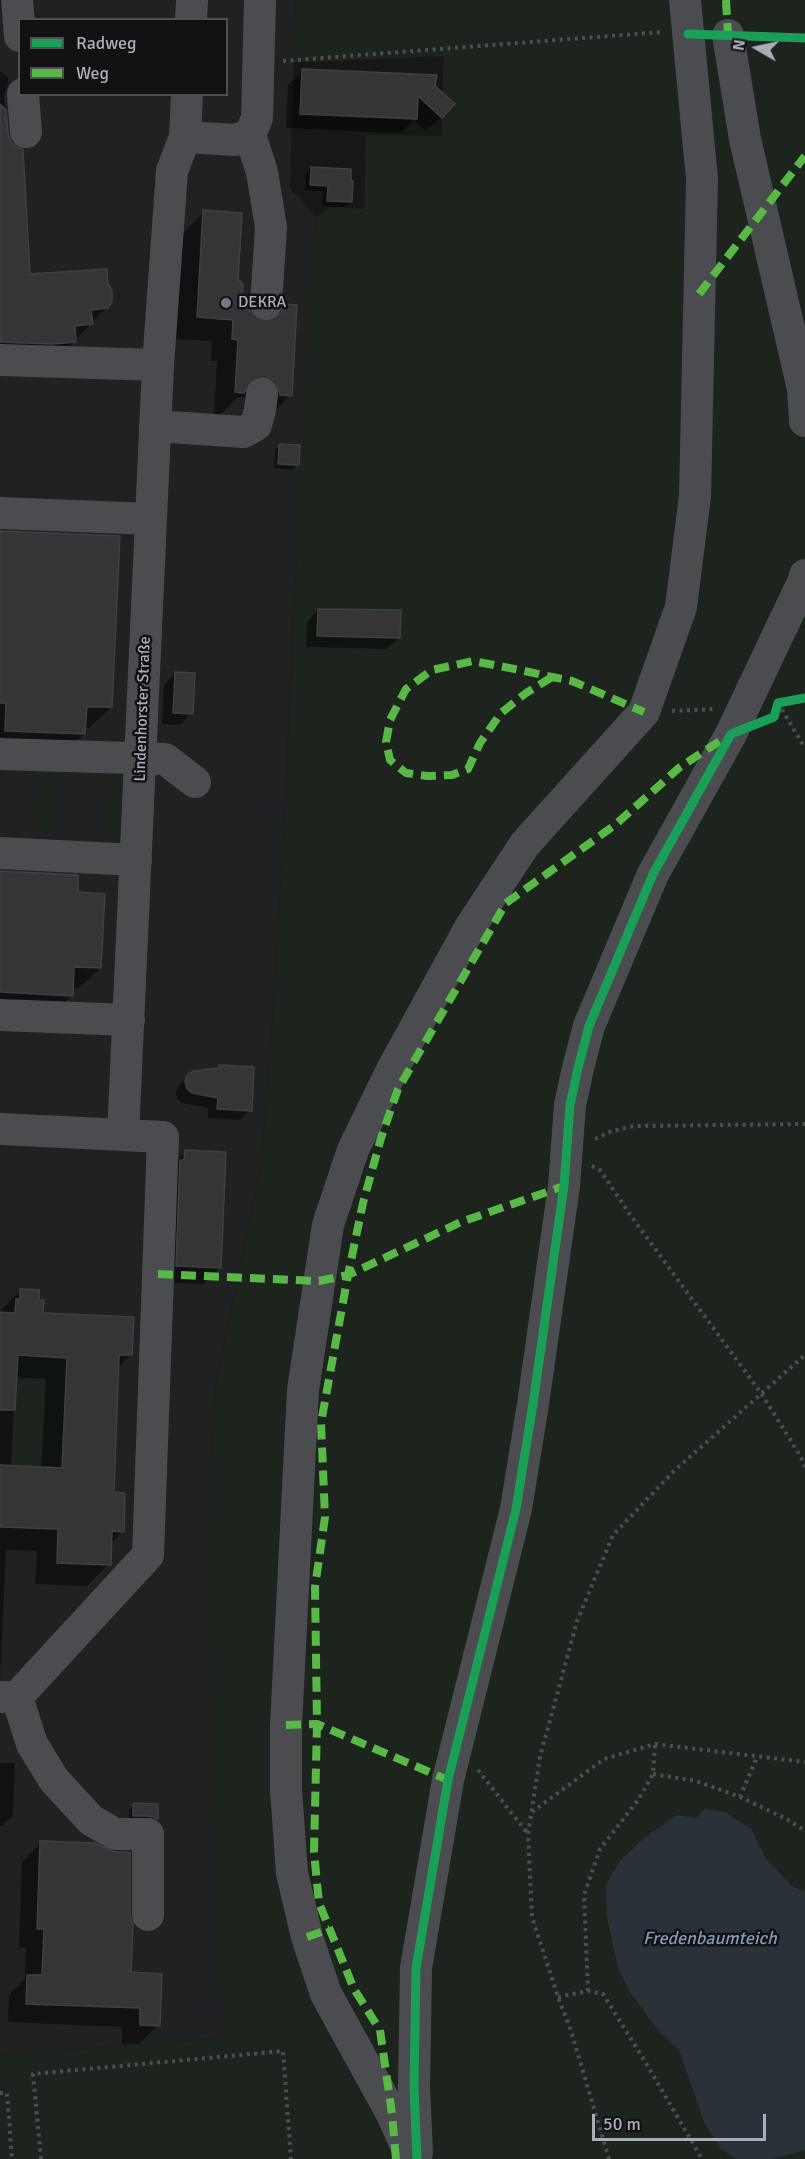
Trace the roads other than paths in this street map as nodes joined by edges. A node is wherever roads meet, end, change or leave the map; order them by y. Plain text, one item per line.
1 (17, 0) edge
2 (192, 0) edge
3 (260, 0) edge
4 (685, 0) edge
5 (18, 18) edge
6 (191, 18) edge
7 (728, 35) dead end
8 (24, 96) edge
9 (188, 96) edge
10 (26, 132) dead end
11 (250, 135) junction
12 (185, 137) junction
13 (266, 303) tunnel mouth
14 (0, 360) edge
15 (158, 365) junction
16 (261, 394) tunnel mouth
17 (805, 421) edge
18 (155, 426) junction
19 (0, 513) edge
20 (151, 519) junction
21 (805, 575) edge
22 (0, 754) edge
23 (141, 757) junction
24 (195, 782) dead end
25 (0, 854) edge
26 (136, 860) junction
27 (0, 1015) edge
28 (129, 1020) junction
29 (0, 1129) edge
30 (123, 1135) junction
31 (8, 1697) edge
32 (147, 1915) dead end
33 (412, 2159) edge
34 (417, 2159) edge

1 - 5 lane
2 - 6 lane
3 - 11 lane
4 - 33 lane
7 - 17 lane
8 - 10 lane
9 - 12 lane, Lindenhorster Straße
11 - 12 lane
11 - 13 lane
12 - 15 lane, Lindenhorster Straße
14 - 15 lane
15 - 18 lane, Lindenhorster Straße
16 - 18 lane
18 - 20 lane, Lindenhorster Straße
19 - 20 lane
20 - 23 lane, Lindenhorster Straße
21 - 34 lane
22 - 23 lane
23 - 24 lane
23 - 26 lane, Lindenhorster Straße
25 - 26 lane
26 - 28 lane, Lindenhorster Straße
27 - 28 lane
28 - 30 lane, Lindenhorster Straße
29 - 30 lane
30 - 31 lane
31 - 32 lane

